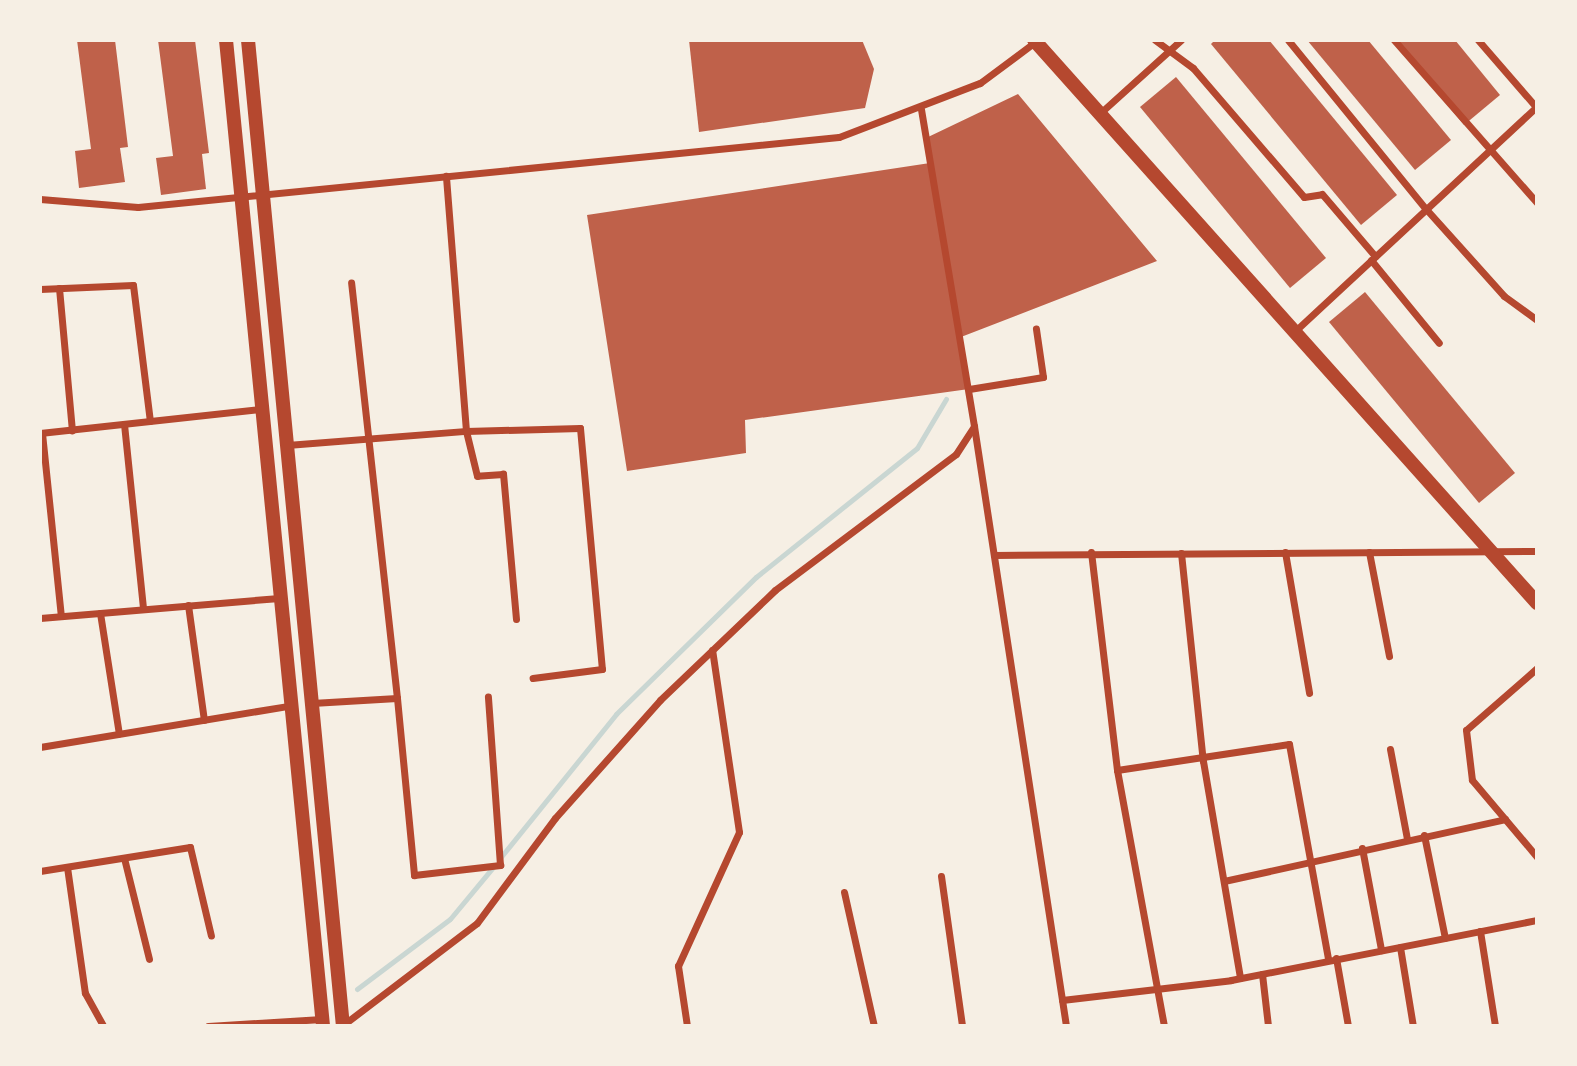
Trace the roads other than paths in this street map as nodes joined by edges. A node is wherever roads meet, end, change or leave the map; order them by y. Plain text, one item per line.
1 (226, 40) edge
2 (248, 40) edge
3 (1155, 40) edge
4 (1181, 40) edge
5 (1288, 40) edge
6 (1394, 40) edge
7 (1478, 40) edge
8 (1034, 41) edge
9 (1167, 53) junction
10 (1536, 107) edge
11 (920, 109) junction
12 (1097, 116) junction
13 (1490, 150) junction
14 (446, 176) junction
15 (263, 195) junction
16 (242, 198) junction
17 (40, 199) edge
18 (1537, 203) edge
19 (1426, 209) junction
20 (1373, 258) junction
21 (351, 283) dead end
22 (59, 288) junction
23 (40, 289) edge
24 (1537, 320) edge
25 (1036, 329) dead end
26 (1294, 332) junction
27 (1439, 343) dead end
28 (969, 389) junction
29 (260, 409) junction
30 (150, 421) junction
31 (124, 424) junction
32 (974, 426) junction
33 (72, 430) junction
34 (466, 430) junction
35 (41, 433) edge
36 (371, 437) junction
37 (286, 445) junction
38 (1488, 551) junction
39 (1537, 551) edge
40 (1091, 552) junction
41 (1285, 552) junction
42 (1369, 552) junction
43 (1181, 553) junction
44 (994, 555) junction
45 (279, 598) junction
46 (1537, 603) edge
47 (188, 606) junction
48 (143, 609) junction
49 (100, 613) junction
50 (61, 616) junction
51 (40, 618) edge
52 (516, 619) dead end
53 (712, 650) junction
54 (1389, 656) dead end
55 (1537, 667) edge
56 (533, 678) dead end
57 (1310, 693) dead end
58 (488, 696) dead end
59 (397, 698) junction
60 (311, 703) junction
61 (289, 706) junction
62 (204, 720) junction
63 (119, 734) junction
64 (40, 747) edge
65 (1390, 749) dead end
66 (1203, 761) junction
67 (1118, 770) junction
68 (1505, 819) junction
69 (1424, 835) junction
70 (1407, 839) junction
71 (1362, 848) junction
72 (1537, 857) edge
73 (124, 858) junction
74 (1310, 858) junction
75 (67, 867) junction
76 (40, 871) edge
77 (941, 876) dead end
78 (1224, 881) junction
79 (844, 892) dead end
80 (1537, 920) edge
81 (1480, 931) junction
82 (211, 936) dead end
83 (1445, 938) junction
84 (1400, 947) junction
85 (1381, 950) junction
86 (149, 959) dead end
87 (1332, 959) junction
88 (1262, 974) junction
89 (1240, 978) junction
90 (1157, 989) junction
91 (1062, 1000) junction
92 (322, 1022) edge
93 (103, 1026) edge
94 (208, 1026) edge
95 (343, 1026) edge
96 (687, 1026) edge
97 (874, 1026) edge
98 (962, 1026) edge
99 (1066, 1026) edge
100 (1164, 1026) edge
101 (1268, 1026) edge
102 (1348, 1026) edge
103 (1413, 1026) edge
104 (1495, 1026) edge

1 - 16 main road
2 - 15 main road
3 - 9 street
4 - 9 street
5 - 19 street
6 - 13 street
7 - 10 street
8 - 11 street
8 - 12 main road
9 - 12 street
9 - 20 street
10 - 13 street
11 - 14 street
11 - 28 street
12 - 26 main road
13 - 18 street
13 - 19 street
14 - 15 street
14 - 34 street
15 - 16 street
15 - 37 main road
16 - 17 street
16 - 29 main road
19 - 20 street
19 - 24 street
20 - 26 street
20 - 27 street
21 - 36 street
22 - 23 street
22 - 30 street
22 - 33 street
25 - 28 street
26 - 38 main road
28 - 32 street
29 - 30 street
29 - 45 main road
30 - 31 street
31 - 33 street
31 - 48 street
32 - 44 street
32 - 53 street
33 - 35 street
34 - 36 street
34 - 52 street
34 - 56 street
35 - 50 street
36 - 37 street
36 - 59 street
37 - 60 main road
38 - 39 street
38 - 42 street
38 - 46 main road
40 - 43 street
40 - 44 street
40 - 67 street
41 - 42 street
41 - 43 street
41 - 57 street
42 - 54 street
43 - 66 street
44 - 91 street
45 - 47 street
45 - 61 main road
47 - 48 street
47 - 62 street
48 - 49 street
49 - 50 street
49 - 63 street
50 - 51 street
53 - 95 street
53 - 96 street
55 - 68 street
58 - 59 street
59 - 60 street
60 - 95 main road
61 - 62 street
61 - 92 main road
62 - 63 street
63 - 64 street
65 - 70 street
66 - 67 street
66 - 74 street
66 - 78 street
67 - 90 street
68 - 69 street
68 - 72 street
69 - 70 street
69 - 83 street
70 - 71 street
71 - 74 street
71 - 85 street
73 - 75 street
73 - 82 street
73 - 86 street
74 - 78 street
74 - 87 street
75 - 76 street
75 - 93 street
77 - 98 street
78 - 89 street
79 - 97 street
80 - 81 street
81 - 83 street
81 - 104 street
83 - 84 street
84 - 85 street
84 - 103 street
85 - 87 street
87 - 88 street
87 - 102 street
88 - 89 street
88 - 101 street
89 - 90 street
90 - 91 street
90 - 100 street
91 - 99 street
92 - 94 street

